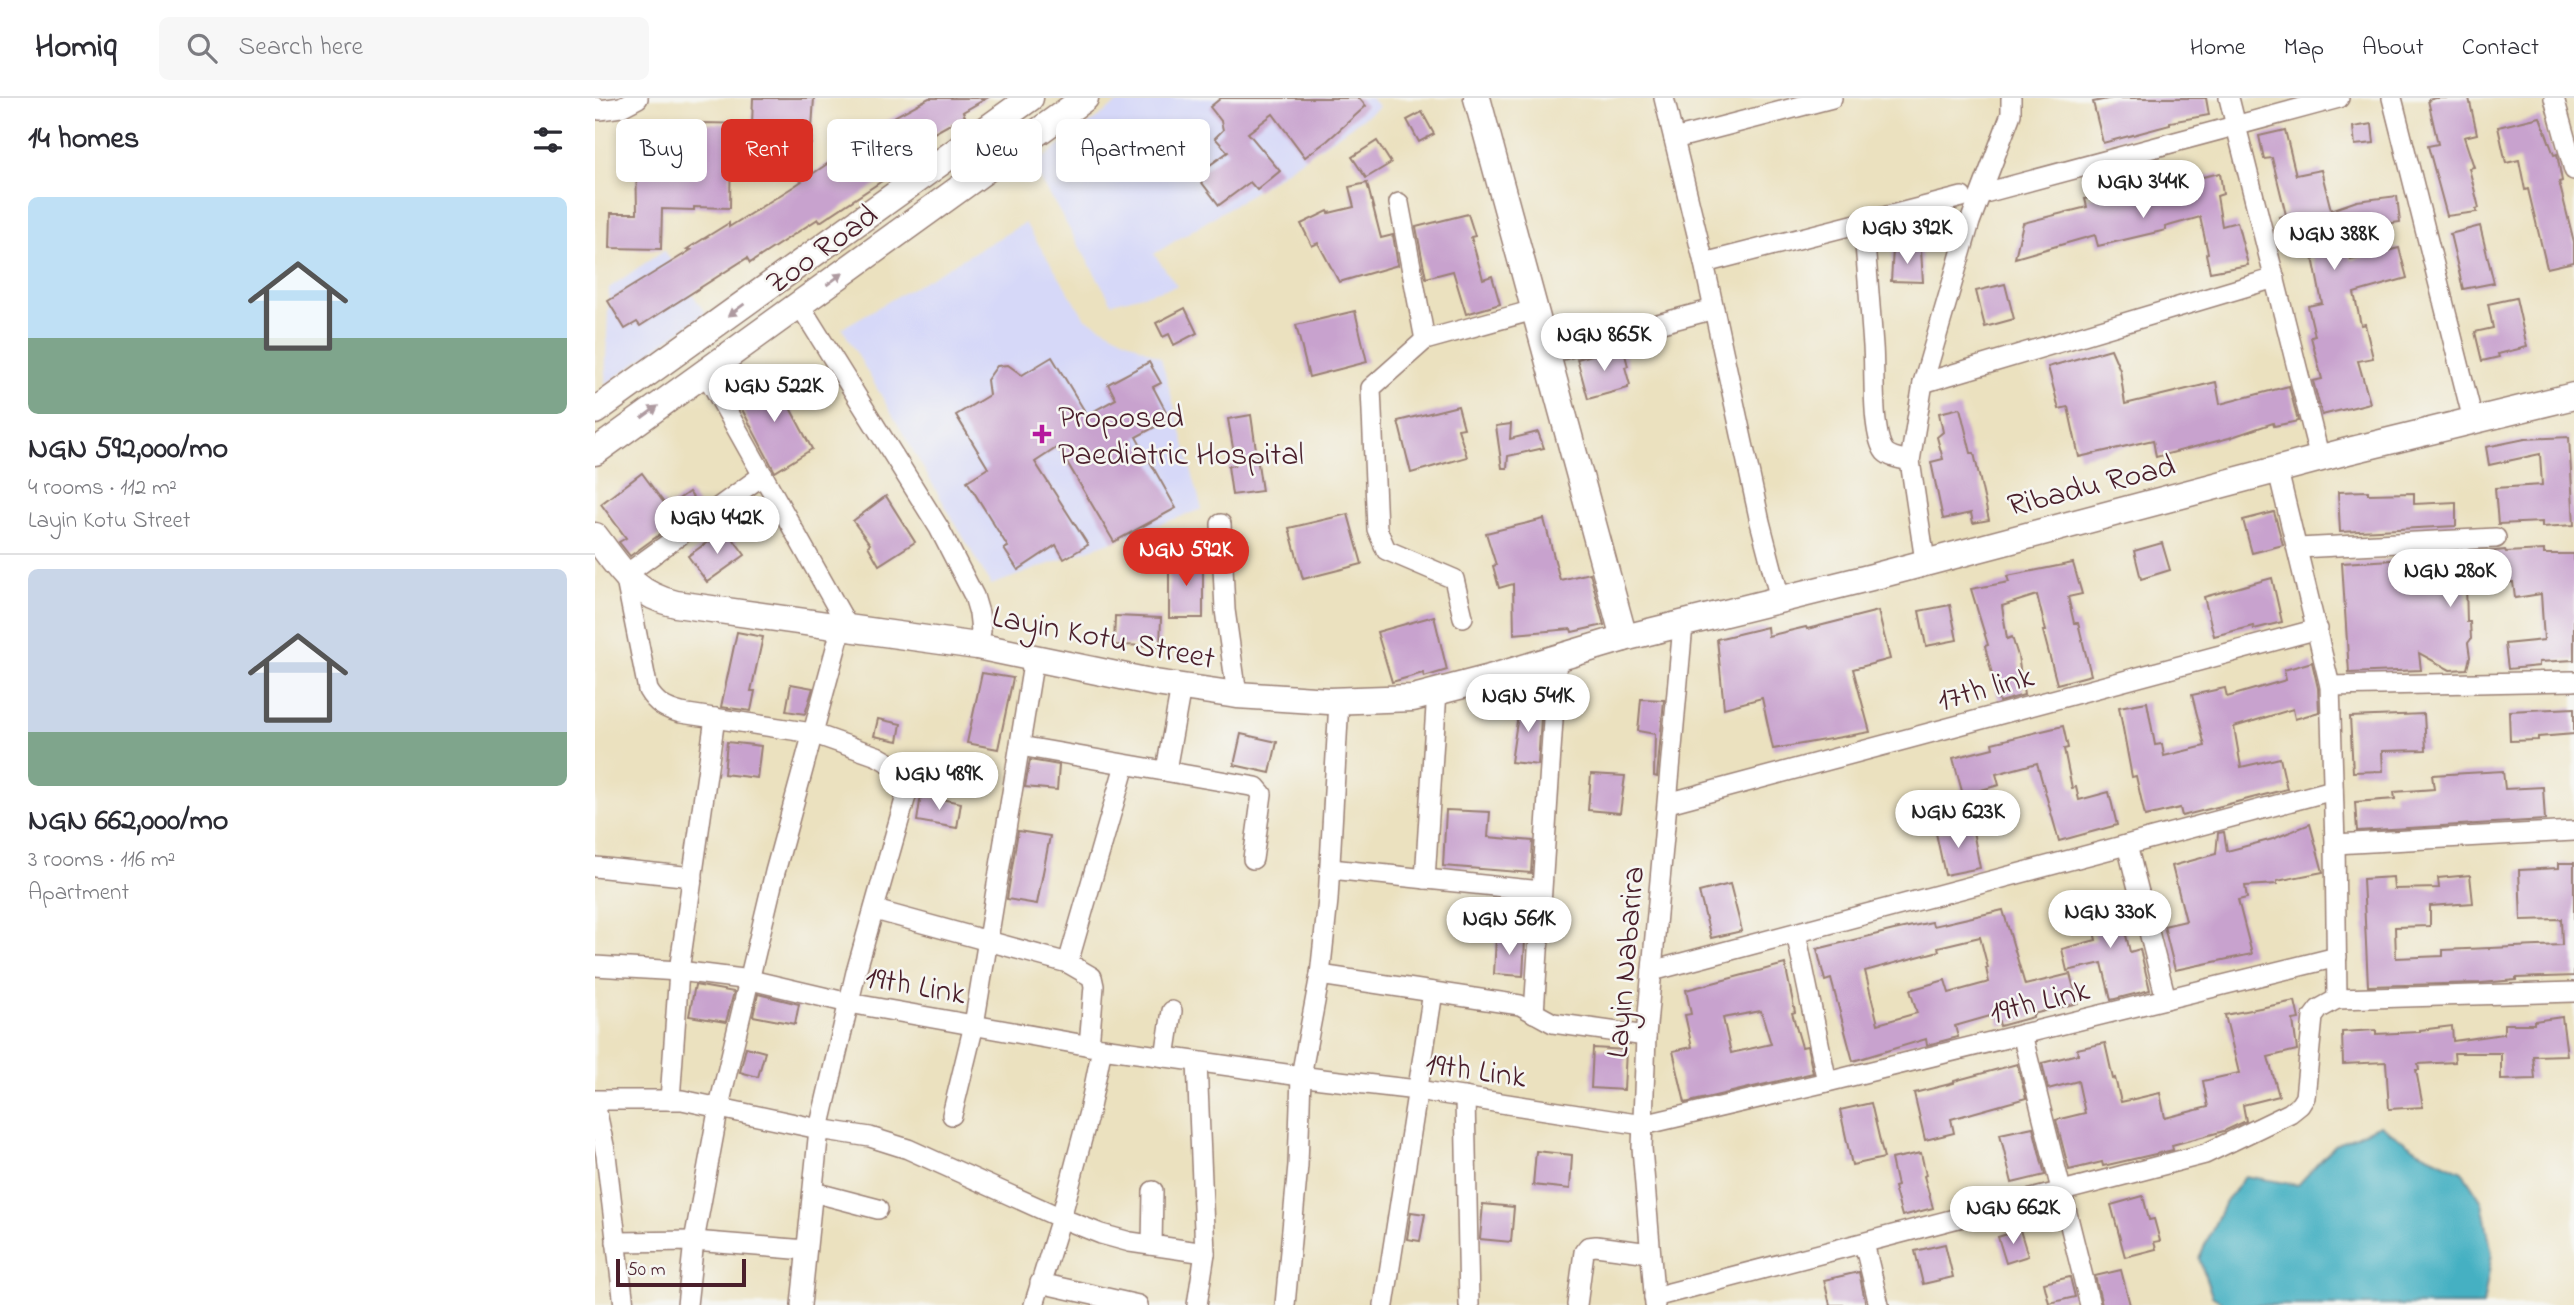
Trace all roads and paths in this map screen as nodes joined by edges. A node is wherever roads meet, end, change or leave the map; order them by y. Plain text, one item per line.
1 (638, 98) edge
2 (1030, 98) edge
3 (1085, 98) edge
4 (1477, 98) edge
5 (1664, 98) edge
6 (1832, 98) edge
7 (2011, 98) edge
8 (2229, 98) edge
9 (2339, 98) edge
10 (2392, 98) edge
11 (2554, 98) edge
12 (595, 107) edge
13 (2238, 125) junction
14 (1674, 139) junction
15 (2574, 170) edge
16 (1971, 195) junction
17 (1399, 203) dead end
18 (1863, 223) junction
19 (1704, 263) junction
20 (2275, 278) junction
21 (799, 304) junction
22 (1714, 309) junction
23 (1534, 310) junction
24 (1425, 340) junction
25 (1546, 354) junction
26 (705, 372) junction
27 (1923, 383) junction
28 (2574, 400) edge
29 (595, 411) edge
30 (2473, 420) junction
31 (595, 452) edge
32 (2320, 459) junction
33 (1910, 461) junction
34 (2279, 471) junction
35 (763, 475) junction
36 (1221, 524) dead end
37 (595, 536) edge
38 (2496, 538) dead end
39 (2298, 548) junction
40 (1925, 561) junction
41 (625, 575) junction
42 (1780, 599) junction
43 (1463, 617) dead end
44 (1683, 625) junction
45 (845, 627) junction
46 (2318, 629) junction
47 (1624, 638) junction
48 (977, 646) junction
49 (1034, 658) junction
50 (1557, 658) junction
51 (2574, 681) edge
52 (2330, 686) junction
53 (1181, 687) junction
54 (1437, 691) junction
55 (1237, 695) junction
56 (1339, 701) junction
57 (715, 718) junction
58 (813, 733) junction
59 (1020, 746) junction
60 (1125, 765) junction
61 (1166, 770) junction
62 (2333, 790) junction
63 (1668, 803) junction
64 (2574, 831) edge
65 (2335, 844) junction
66 (2127, 845) junction
67 (1253, 859) dead end
68 (595, 867) edge
69 (1331, 869) junction
70 (693, 877) junction
71 (1425, 879) junction
72 (1542, 891) junction
73 (875, 910) junction
74 (1796, 933) junction
75 (988, 940) junction
76 (2337, 957) junction
77 (1068, 962) junction
78 (595, 967) edge
79 (679, 971) junction
80 (1652, 971) junction
81 (1319, 975) junction
82 (751, 980) junction
83 (1433, 992) junction
84 (2574, 992) edge
85 (2166, 999) junction
86 (2337, 999) junction
87 (849, 1003) junction
88 (1172, 1011) dead end
89 (1534, 1013) junction
90 (974, 1025) junction
91 (2022, 1034) junction
92 (1646, 1035) junction
93 (1095, 1047) junction
94 (1165, 1058) junction
95 (1197, 1062) junction
96 (1301, 1076) junction
97 (1827, 1082) junction
98 (1417, 1090) junction
99 (1465, 1097) junction
100 (670, 1100) junction
101 (595, 1101) edge
102 (719, 1107) junction
103 (952, 1115) dead end
104 (1643, 1125) junction
105 (819, 1129) junction
106 (1153, 1191) dead end
107 (2062, 1191) junction
108 (813, 1192) junction
109 (879, 1209) dead end
110 (1061, 1218) junction
111 (616, 1241) junction
112 (694, 1241) junction
113 (1864, 1243) junction
114 (1152, 1245) junction
115 (806, 1250) junction
116 (1205, 1253) junction
117 (1650, 1253) junction
118 (1040, 1283) junction
119 (1654, 1301) edge
120 (624, 1305) edge
121 (687, 1305) edge
122 (801, 1305) edge
123 (1034, 1305) edge
124 (1138, 1305) edge
125 (1197, 1305) edge
126 (1285, 1305) edge
127 (1384, 1305) edge
128 (1469, 1305) edge
129 (1577, 1305) edge
130 (1879, 1305) edge
131 (2090, 1305) edge

1 - 12 street
2 -> 29 street, Zoo Road
21 -> 3 street, Zoo Road
4 - 23 street
5 - 14 street
6 - 14 street
7 - 16 street
8 - 13 street
9 - 13 street
10 - 30 street
11 - 15 street
13 - 16 street
13 - 20 street
14 - 19 street
16 - 18 street
16 - 27 street
17 - 24 street
18 - 19 street
18 - 33 street
19 - 22 street
20 - 27 street
20 - 32 street
21 - 26 street, Zoo Road
21 - 48 street
22 - 25 street
22 - 42 street
23 - 24 street
23 - 25 street
24 - 43 street
25 - 47 street
31 -> 26 street, Zoo Road
26 - 35 street
27 - 33 street
28 - 30 street, Ribadu Road
30 - 32 street, Ribadu Road
32 - 34 street, Ribadu Road
33 - 40 street
34 - 39 street
34 - 40 street, Ribadu Road
35 - 41 street
35 - 45 street
36 - 55 street
37 - 41 street, Layin Kotu Street
38 - 39 street
39 - 46 street
40 - 42 street, Ribadu Road
41 - 45 street, Layin Kotu Street
41 - 57 street
42 - 44 street, Ribadu Road
44 - 47 street, Ribadu Road
44 - 63 street, Layin Nabarira
45 - 48 street, Layin Kotu Street
45 - 58 street
46 - 52 street
46 - 63 street, 17th link
47 - 50 street, Layin Kotu Street
48 - 49 street, Layin Kotu Street
49 - 53 street, Layin Kotu Street
49 - 59 street
50 - 54 street, Layin Kotu Street
50 - 72 street
51 - 52 street
52 - 62 street
53 - 55 street, Layin Kotu Street
53 - 61 street
54 - 56 street, Layin Kotu Street
54 - 71 street
55 - 56 street, Layin Kotu Street
56 - 69 street
57 - 58 street
57 - 70 street
58 - 73 street
58 - 82 street
59 - 60 street
59 - 75 street
60 - 61 street
60 - 77 street
61 - 67 street
62 - 65 street
62 - 66 street
63 - 80 street, Layin Nabarira
64 - 65 street
65 - 76 street
66 - 74 street
66 - 85 street
68 - 70 street
69 - 71 street
69 - 81 street
70 - 79 street
71 - 72 street
72 - 89 street
73 - 75 street
73 - 87 street
74 - 80 street
74 - 97 street
75 - 77 street
75 - 90 street
76 - 85 street, 19th Link
76 - 86 street
77 - 93 street
78 - 79 street, 19th Link
79 - 82 street, 19th Link
79 - 100 street
80 - 92 street, Layin Nabarira
81 - 83 street
81 - 96 street
82 - 87 street, 19th Link
82 - 102 street
83 - 89 street
83 - 98 street
84 - 86 street
85 - 91 street, 19th Link
86 - 107 street
87 - 90 street, 19th Link
87 - 105 street
88 - 94 street
89 - 92 street
90 - 93 street, 19th Link
90 - 103 street
91 - 97 street, 19th Link
91 - 107 street
92 - 104 street, Layin Nabarira
93 - 94 street, 19th Link
93 - 110 street
94 - 95 street, 19th Link
95 - 96 street, 19th Link
95 - 116 street
96 - 98 street, 19th Link
96 - 126 street
97 - 104 street, 19th Link
98 - 99 street, 19th Link
98 - 127 street
99 - 104 street, 19th Link
99 - 128 street
100 - 101 street
100 - 102 street
101 - 111 street
102 - 105 street
102 - 112 street
104 - 117 street, Layin Nabarira
105 - 108 street
105 - 110 street
106 - 114 street
107 - 113 street
107 - 131 street
108 - 109 street
108 - 115 street
110 - 114 street
110 - 118 street
111 - 112 street
111 - 120 street
112 - 115 street
112 - 121 street
113 - 119 street
113 - 130 street
114 - 116 street
115 - 122 street
116 - 125 street
117 - 119 street, Layin Nabarira
117 - 129 street
118 - 123 street
118 - 124 street

